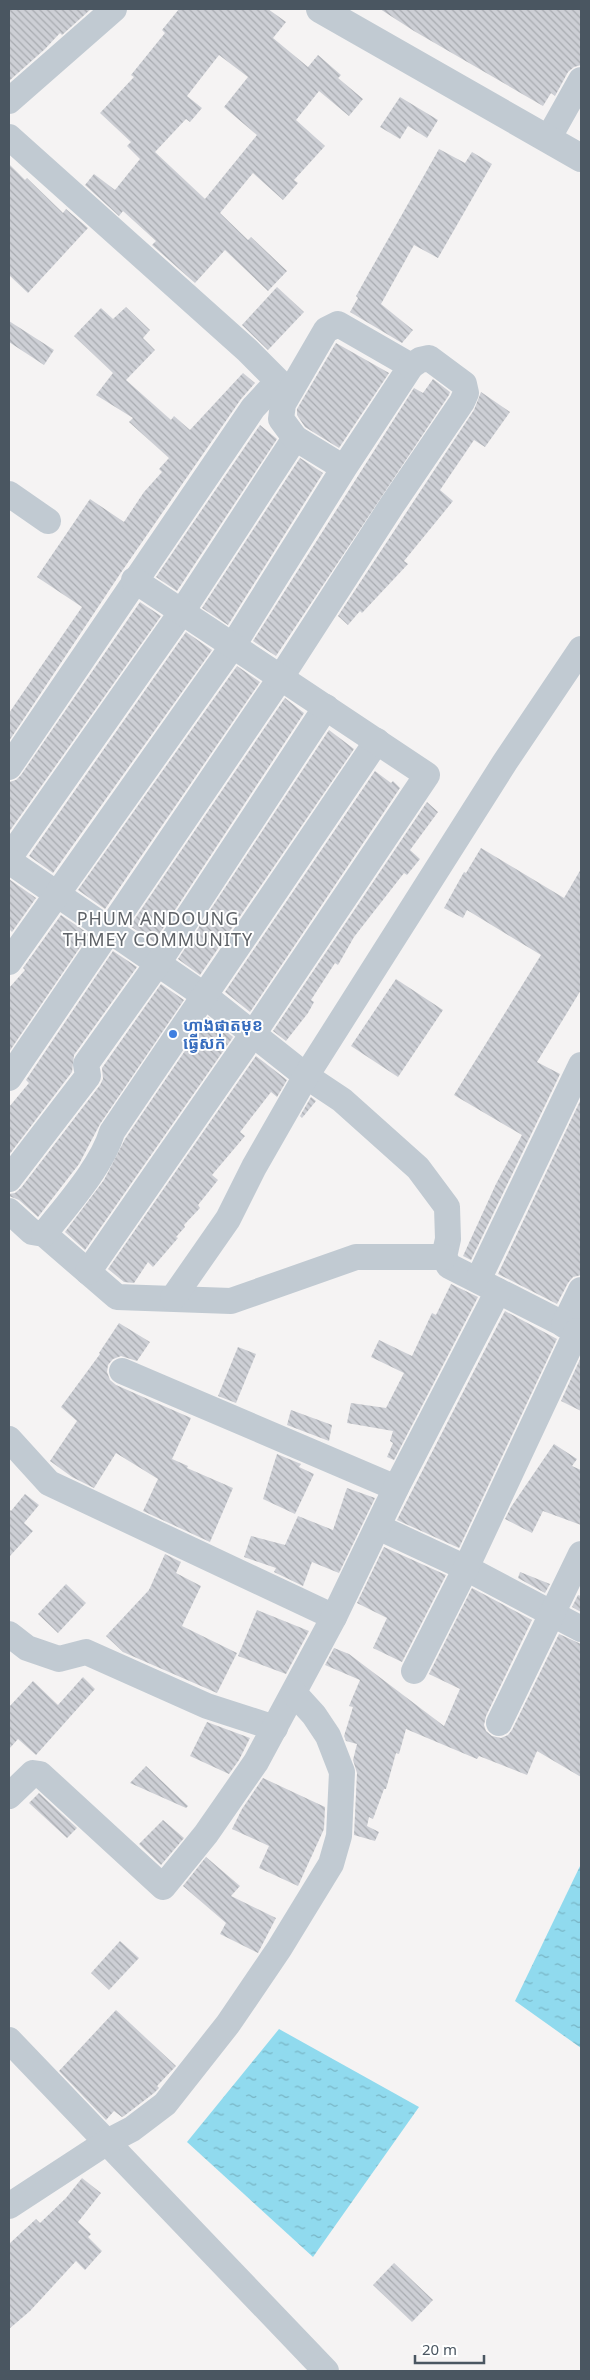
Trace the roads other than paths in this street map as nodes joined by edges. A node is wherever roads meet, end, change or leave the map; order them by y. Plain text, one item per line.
1 (114, 9) edge
2 (320, 9) edge
3 (581, 80) edge
4 (9, 101) edge
5 (9, 137) edge
6 (548, 139) junction
7 (581, 158) edge
8 (411, 366) junction
9 (284, 386) junction
10 (295, 438) junction
11 (344, 468) junction
12 (9, 494) edge
13 (48, 521) dead end
14 (134, 580) junction
15 (182, 613) junction
16 (232, 647) junction
17 (581, 649) edge
18 (281, 677) junction
19 (326, 706) junction
20 (377, 741) junction
21 (9, 767) edge
22 (9, 859) edge
23 (58, 894) junction
24 (110, 930) junction
25 (9, 962) edge
26 (158, 962) junction
27 (205, 996) junction
28 (253, 1034) junction
29 (580, 1075) edge
30 (306, 1076) junction
31 (9, 1078) edge
32 (9, 1179) edge
33 (9, 1211) edge
34 (44, 1234) junction
35 (444, 1257) junction
36 (88, 1272) junction
37 (488, 1286) junction
38 (581, 1290) edge
39 (173, 1298) junction
40 (574, 1330) edge
41 (122, 1371) dead end
42 (9, 1438) edge
43 (396, 1488) junction
44 (378, 1527) junction
45 (581, 1554) edge
46 (466, 1568) junction
47 (553, 1615) junction
48 (334, 1617) junction
49 (581, 1629) edge
50 (9, 1634) edge
51 (414, 1671) dead end
52 (294, 1693) junction
53 (499, 1723) dead end
54 (275, 1728) junction
55 (9, 1796) edge
56 (9, 2040) edge
57 (106, 2142) junction
58 (9, 2206) edge
59 (326, 2371) edge

1 - 4 street
2 - 6 street
3 - 6 street
5 - 9 street
6 - 7 street
8 - 9 street
8 - 11 street
8 - 18 street
9 - 10 street
9 - 14 street
10 - 11 street
10 - 15 street
11 - 16 street
12 - 13 street
14 - 15 street
14 - 21 street
15 - 16 street
15 - 22 street
16 - 18 street
16 - 23 street
17 - 30 street
18 - 19 street
18 - 24 street
19 - 20 street
19 - 26 street
20 - 27 street
20 - 28 street
22 - 23 street
23 - 24 street
23 - 25 street
24 - 26 street
24 - 31 street
26 - 27 street
26 - 32 street
27 - 28 street
27 - 34 street
28 - 30 street
28 - 36 street
29 - 37 street
30 - 35 street
30 - 39 street
33 - 34 street
34 - 36 street
35 - 37 street
35 - 39 street
36 - 39 street
37 - 40 street
37 - 43 street
38 - 40 street
40 - 46 street
41 - 43 street
42 - 48 street
43 - 44 street
44 - 46 street
44 - 48 street
45 - 47 street
46 - 47 street
46 - 51 street
47 - 49 street
47 - 53 street
48 - 52 street
50 - 54 street
52 - 54 street
52 - 57 street
54 - 55 street
56 - 57 street
57 - 58 street
57 - 59 street

